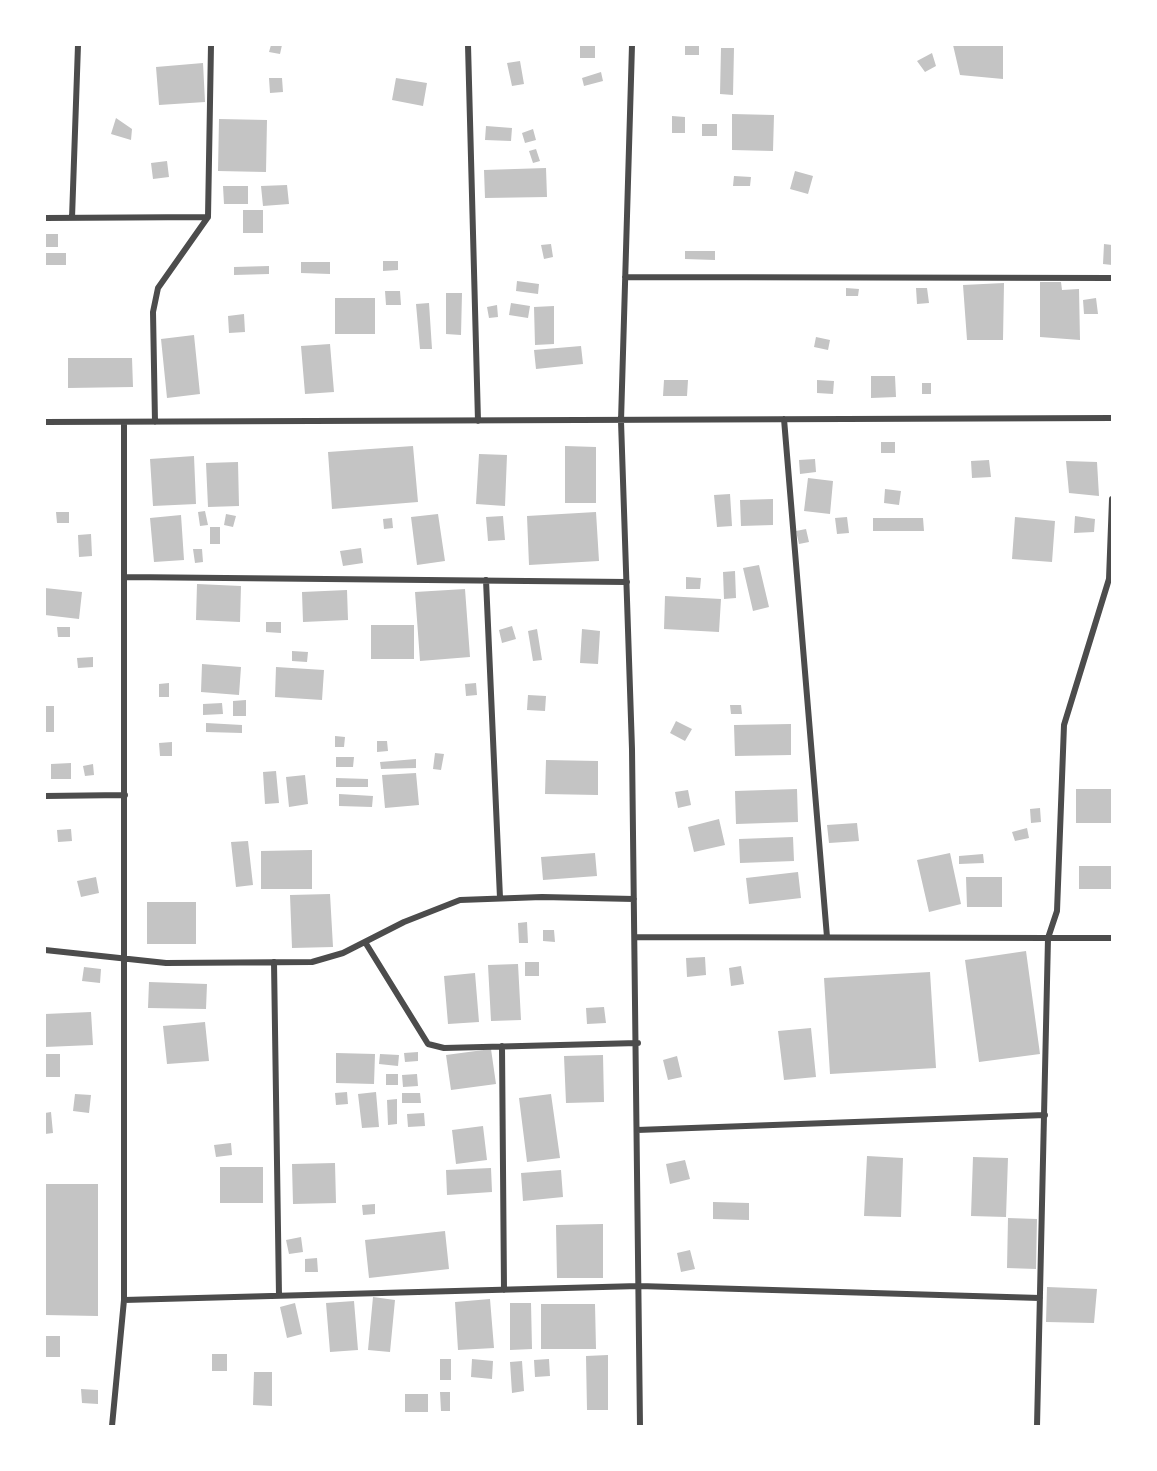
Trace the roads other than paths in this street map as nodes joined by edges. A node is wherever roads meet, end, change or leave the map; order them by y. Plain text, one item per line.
1 (78, 45) edge
2 (211, 45) edge
3 (468, 45) edge
4 (632, 45) edge
5 (208, 217) junction
6 (45, 218) edge
7 (72, 218) junction
8 (626, 277) junction
9 (1112, 278) edge
10 (1112, 418) edge
11 (784, 420) junction
12 (478, 421) junction
13 (621, 421) junction
14 (45, 422) edge
15 (124, 422) junction
16 (155, 422) junction
17 (1112, 499) edge
18 (124, 577) junction
19 (486, 580) junction
20 (627, 582) junction
21 (125, 795) junction
22 (45, 796) edge
23 (500, 898) junction
24 (634, 899) junction
25 (635, 937) junction
26 (827, 938) junction
27 (1048, 938) junction
28 (1112, 938) edge
29 (365, 942) junction
30 (45, 950) edge
31 (125, 960) junction
32 (274, 962) junction
33 (638, 1043) junction
34 (502, 1046) junction
35 (1045, 1115) junction
36 (637, 1130) junction
37 (639, 1286) junction
38 (504, 1290) junction
39 (279, 1296) junction
40 (1040, 1298) junction
41 (124, 1300) junction
42 (112, 1426) edge
43 (640, 1426) edge
44 (1037, 1426) edge

1 - 7 street
2 - 5 street
3 - 12 street
4 - 8 street
5 - 7 street
5 - 16 street
6 - 7 street
8 - 9 street
8 - 13 street
10 - 11 street
11 - 13 street
11 - 26 street
12 - 13 street
12 - 16 street
13 - 20 street
14 - 15 street
15 - 16 street
15 - 18 street
17 - 27 street
18 - 19 street
18 - 21 street
19 - 20 street
19 - 23 street
20 - 24 street
21 - 22 street
21 - 31 street
23 - 24 street
23 - 29 street
24 - 25 street
25 - 26 street
25 - 33 street
26 - 27 street
27 - 28 street
27 - 35 street
29 - 32 street
29 - 34 street
30 - 31 street
31 - 32 street
31 - 41 street
32 - 39 street
33 - 34 street
33 - 36 street
34 - 38 street
35 - 36 street
35 - 40 street
36 - 37 street
37 - 38 street
37 - 40 street
37 - 43 street
38 - 39 street
39 - 41 street
40 - 44 street
41 - 42 street

